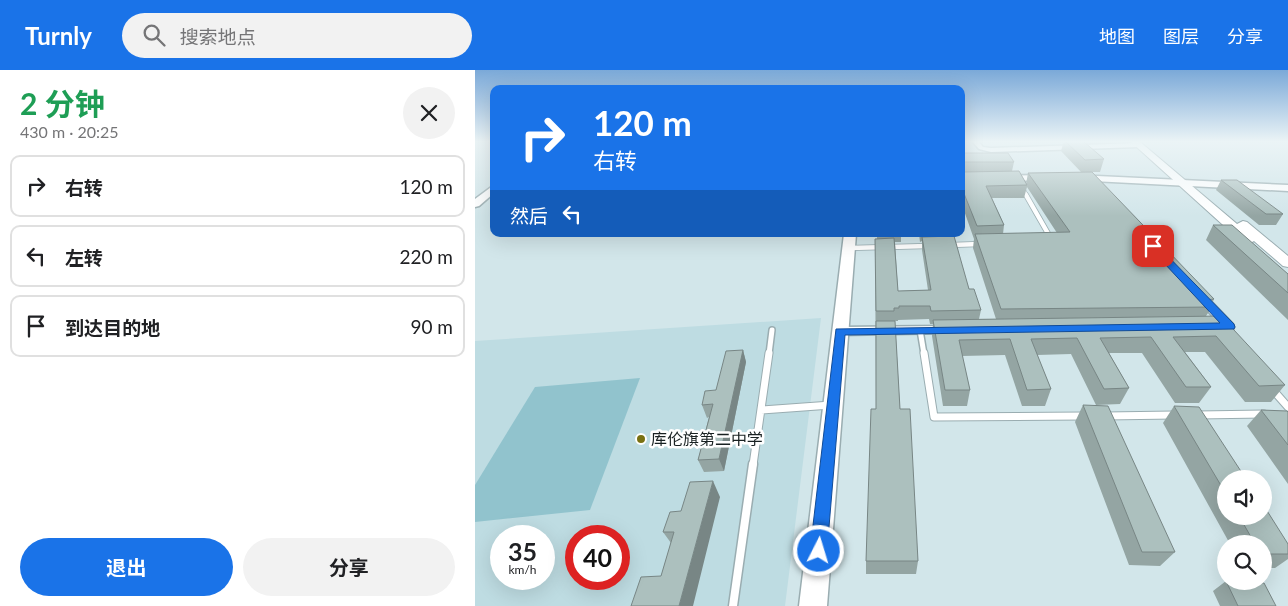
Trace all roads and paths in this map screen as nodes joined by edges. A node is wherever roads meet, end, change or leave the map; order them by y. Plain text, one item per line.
1 (1167, 166) edge
2 (1017, 178) junction
3 (965, 179) edge
4 (1088, 179) junction
5 (1187, 182) junction
6 (1288, 188) edge
7 (490, 191) edge
8 (1102, 193) edge
9 (475, 204) edge
10 (1043, 237) edge
11 (849, 241) edge
12 (991, 244) edge
13 (934, 245) edge
14 (943, 245) edge
15 (1288, 263) edge
16 (1288, 275) edge
17 (1196, 292) edge
18 (1219, 327) edge
19 (772, 330) dead end
20 (920, 330) junction
21 (960, 330) edge
22 (840, 331) junction
23 (1269, 386) edge
24 (833, 405) junction
25 (1288, 408) edge
26 (761, 410) junction
27 (1268, 414) edge
28 (1180, 415) edge
29 (1190, 415) edge
30 (1091, 416) edge
31 (1101, 416) edge
32 (733, 606) edge
33 (813, 606) edge

1 - 5 main road
2 - 3 street
2 - 4 street
2 - 10 lane
4 - 5 street
4 - 8 street
5 - 6 street
5 - 15 main road
5 - 16 main road
7 - 9 street
11 - 13 lane
11 - 22 street
12 - 14 lane
17 - 18 street
19 - 26 lane
20 - 21 street
20 - 22 street
20 - 30 lane
22 - 24 street
23 - 25 lane
24 - 26 lane
24 - 33 street
26 - 32 lane
27 - 29 lane
28 - 31 lane

